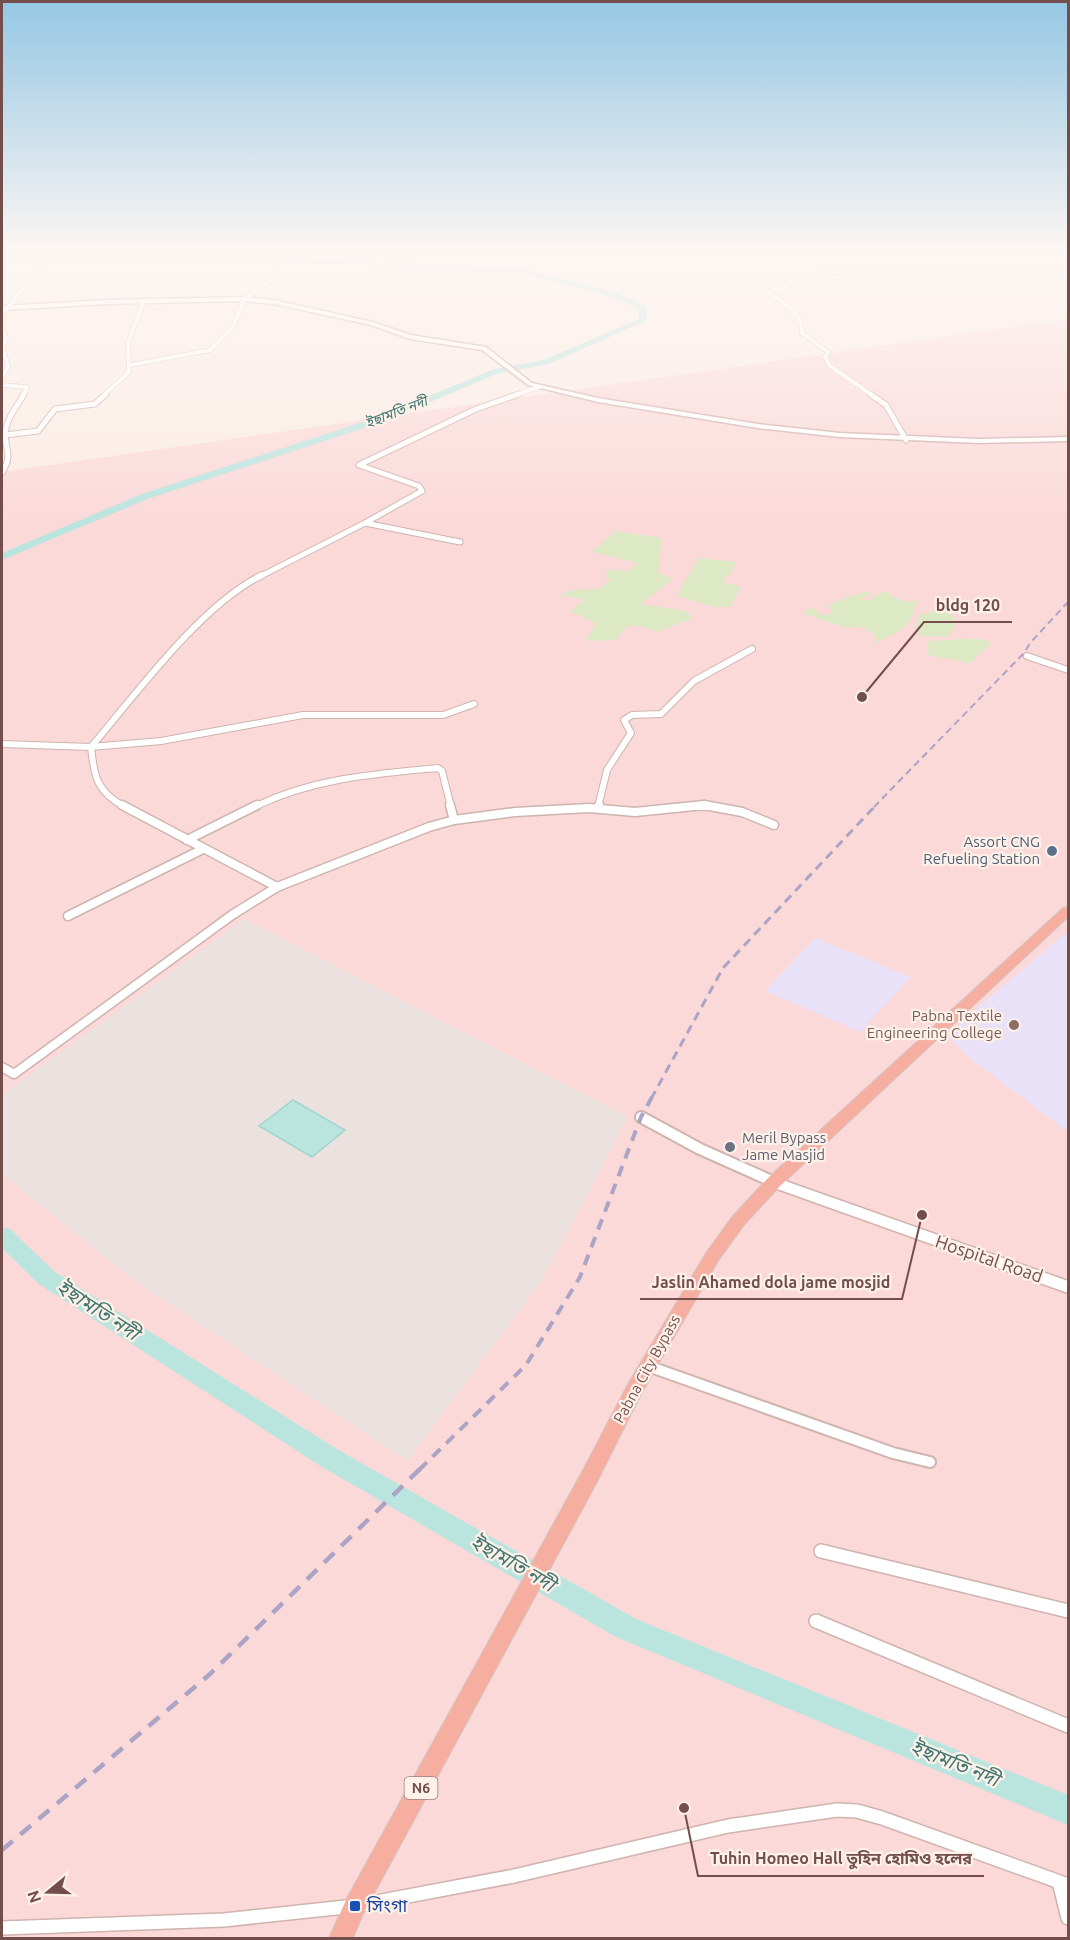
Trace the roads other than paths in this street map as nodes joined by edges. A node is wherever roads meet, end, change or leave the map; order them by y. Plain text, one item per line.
1 (5, 343) edge
2 (128, 343) edge
3 (217, 343) edge
4 (448, 343) edge
5 (815, 343) edge
6 (130, 365) junction
7 (2, 377) edge
8 (2, 385) edge
9 (538, 387) junction
10 (6, 435) junction
11 (1068, 439) edge
12 (906, 440) junction
13 (2, 473) edge
14 (365, 523) junction
15 (460, 542) dead end
16 (752, 649) dead end
17 (1027, 657) dead end
18 (1068, 670) edge
19 (474, 704) dead end
20 (2, 744) edge
21 (91, 747) junction
22 (598, 808) junction
23 (454, 820) junction
24 (774, 825) dead end
25 (187, 840) junction
26 (203, 849) junction
27 (277, 887) junction
28 (1068, 911) edge
29 (68, 916) dead end
30 (2, 1067) edge
31 (641, 1117) dead end
32 (774, 1182) junction
33 (1068, 1287) edge
34 (648, 1366) junction
35 (930, 1462) dead end
36 (821, 1551) dead end
37 (1068, 1611) edge
38 (816, 1621) dead end
39 (1068, 1726) edge
40 (1064, 1883) edge
41 (355, 1906) junction
42 (1068, 1918) edge
43 (2, 1928) edge
44 (341, 1938) edge

1 - 7 street
2 - 6 street
3 - 6 street
4 - 9 main road
5 - 12 street
6 - 10 street
8 - 10 street
9 - 12 main road
9 - 14 street
10 - 13 street
11 - 12 main road
14 - 15 street
14 - 21 street
16 - 22 street
17 - 18 street
19 - 21 street
20 - 21 street
21 - 25 street
22 - 23 street
22 - 24 street
23 - 25 street
23 - 27 street
25 - 26 street
26 - 27 street
26 - 29 street
27 - 30 street
28 - 32 highway, Pabna City Bypass / N6
31 - 32 street
32 - 33 main road, Hospital Road
32 - 34 highway, Pabna City Bypass / N6
34 - 35 street
34 - 41 highway, Pabna City Bypass / N6
36 - 37 street
38 - 39 street
40 - 41 street
40 - 42 street
41 - 43 street
41 - 44 highway, N6

